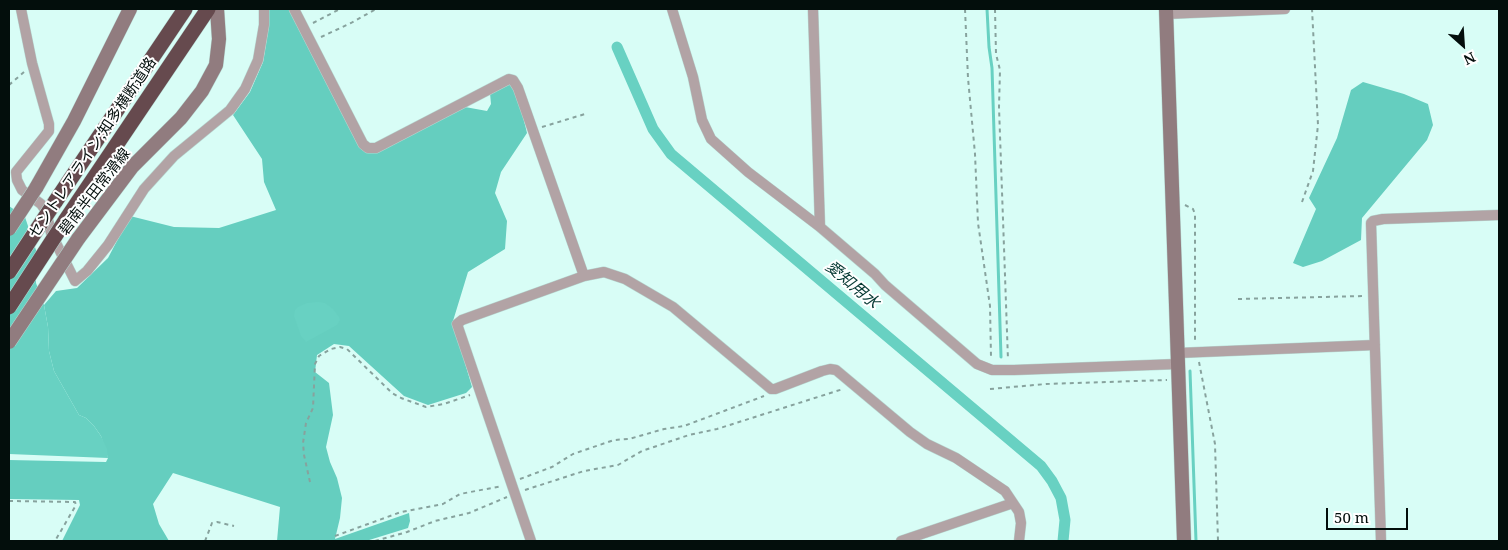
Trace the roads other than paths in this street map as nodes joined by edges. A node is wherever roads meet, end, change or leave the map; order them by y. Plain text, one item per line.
1 (20, 9) edge
2 (130, 9) edge
3 (185, 9) edge
4 (208, 9) edge
5 (217, 9) edge
6 (264, 9) edge
7 (294, 9) edge
8 (672, 9) edge
9 (813, 9) edge
10 (1285, 9) edge
11 (1166, 11) edge
12 (1499, 214) edge
13 (820, 227) junction
14 (9, 230) edge
15 (9, 272) edge
16 (584, 276) junction
17 (9, 307) edge
18 (9, 342) edge
19 (1375, 345) junction
20 (1178, 359) junction
21 (1013, 503) junction
22 (531, 541) edge
23 (901, 541) edge
24 (1019, 541) edge
25 (1184, 541) edge
26 (1382, 541) edge

1 - 6 street
2 - 14 main road, bridge
3 - 15 highway, セントレアライン;知多横断道路, bridge
4 - 17 highway, セントレアライン;知多横断道路, bridge
5 - 18 main road, 碧南半田常滑線, bridge
7 - 16 street
8 - 13 street
9 - 13 street
10 - 11 street
11 - 20 main road
12 - 19 street
13 - 20 street
16 - 21 street
16 - 22 street
19 - 20 street
19 - 26 street
20 - 25 main road
21 - 23 street
21 - 24 street

